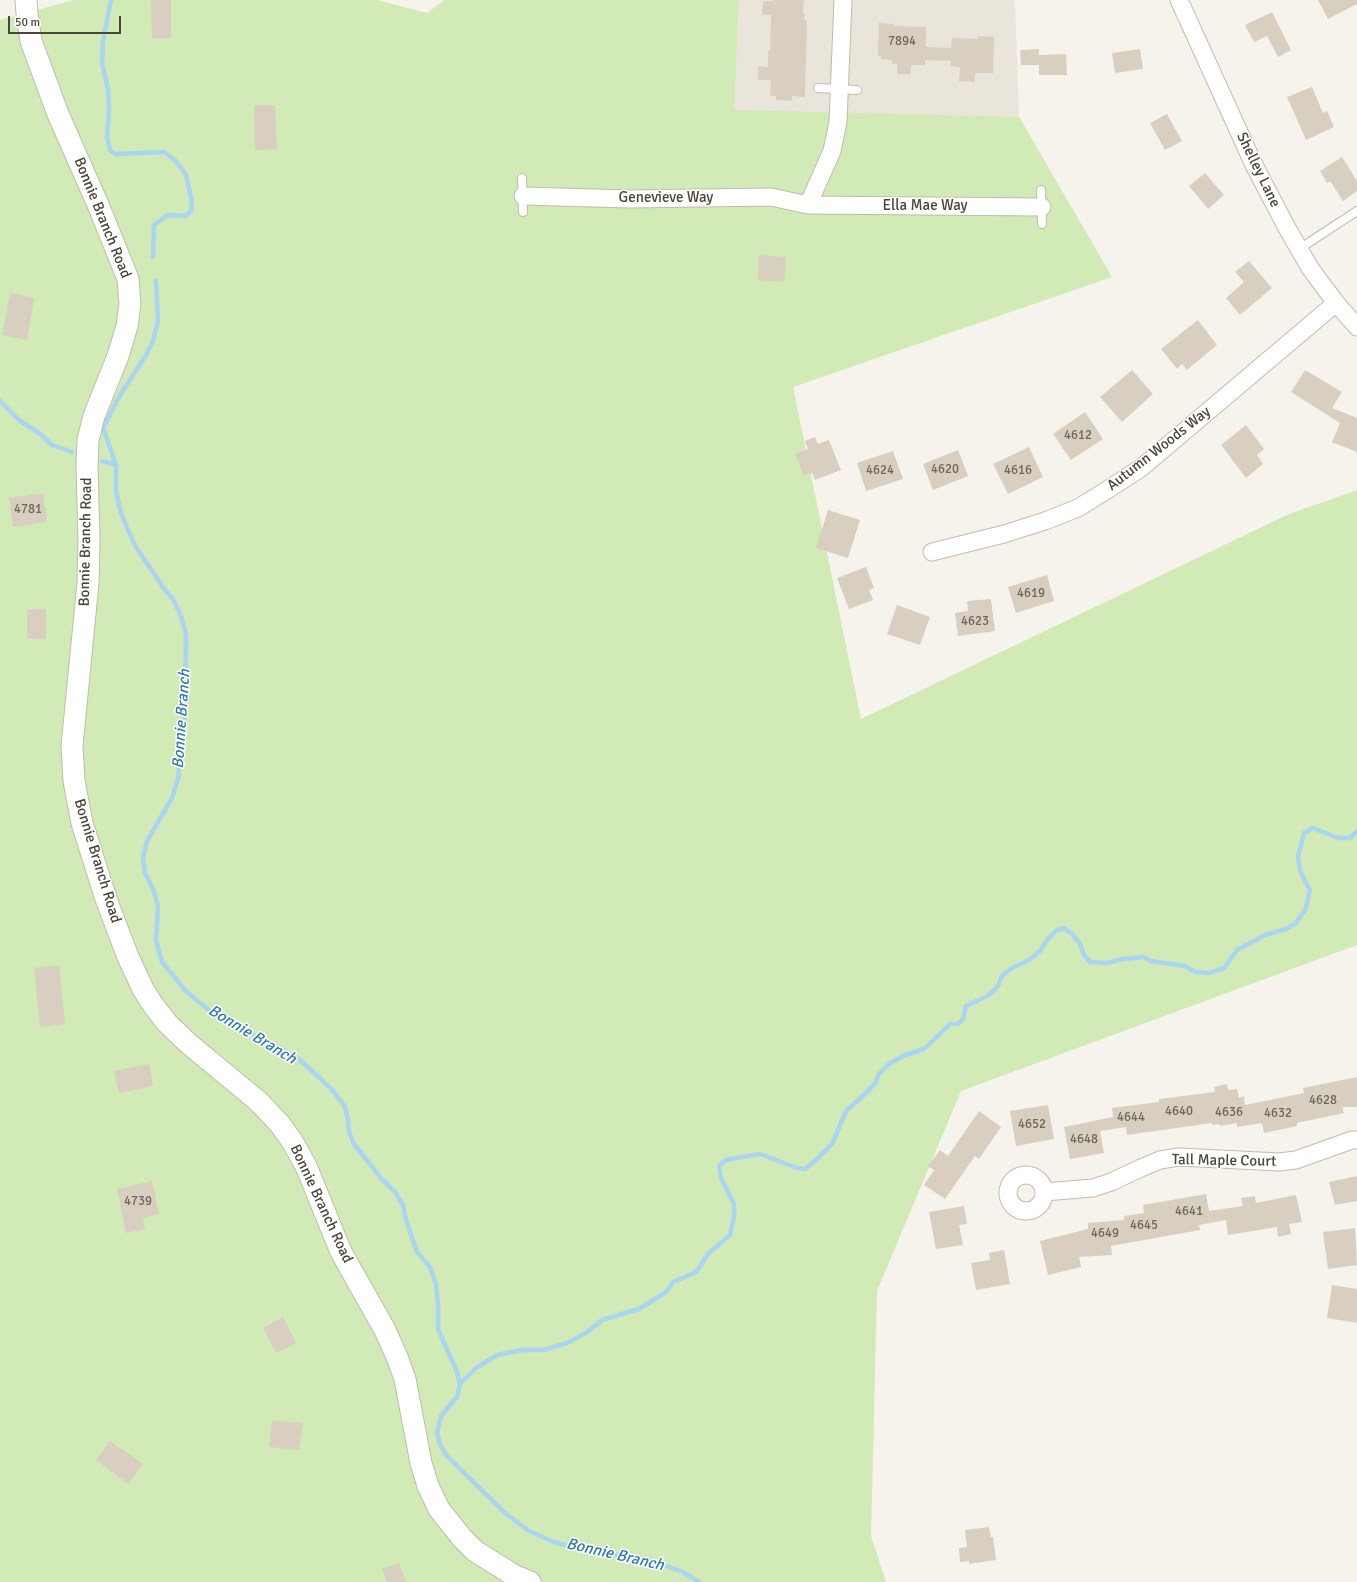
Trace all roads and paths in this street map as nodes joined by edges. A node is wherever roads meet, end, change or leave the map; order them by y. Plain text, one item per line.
1 (26, 0) edge
2 (843, 0) edge
3 (1179, 0) edge
4 (818, 88) dead end
5 (840, 89) junction
6 (857, 90) dead end
7 (522, 178) dead end
8 (1041, 190) dead end
9 (523, 204) joint
10 (808, 205) junction
11 (1357, 211) edge
12 (1042, 215) joint
13 (1299, 249) junction
14 (1336, 304) junction
15 (1357, 327) edge
16 (932, 552) dead end
17 (1357, 1140) edge
18 (1044, 1192) dead end
19 (530, 1582) edge

1 - 19 street, Bonnie Branch Road
2 - 5 street
3 - 13 street, Shelley Lane
4 - 5 lane
5 - 6 lane
5 - 10 street
7 - 9 lane
8 - 12 lane
9 - 10 street, Genevieve Way
10 - 12 street, Ella Mae Way
11 - 13 lane
13 - 14 street, Shelley Lane
14 - 15 street, Shelley Lane
14 - 16 street, Autumn Woods Way
17 - 18 street, Tall Maple Court

